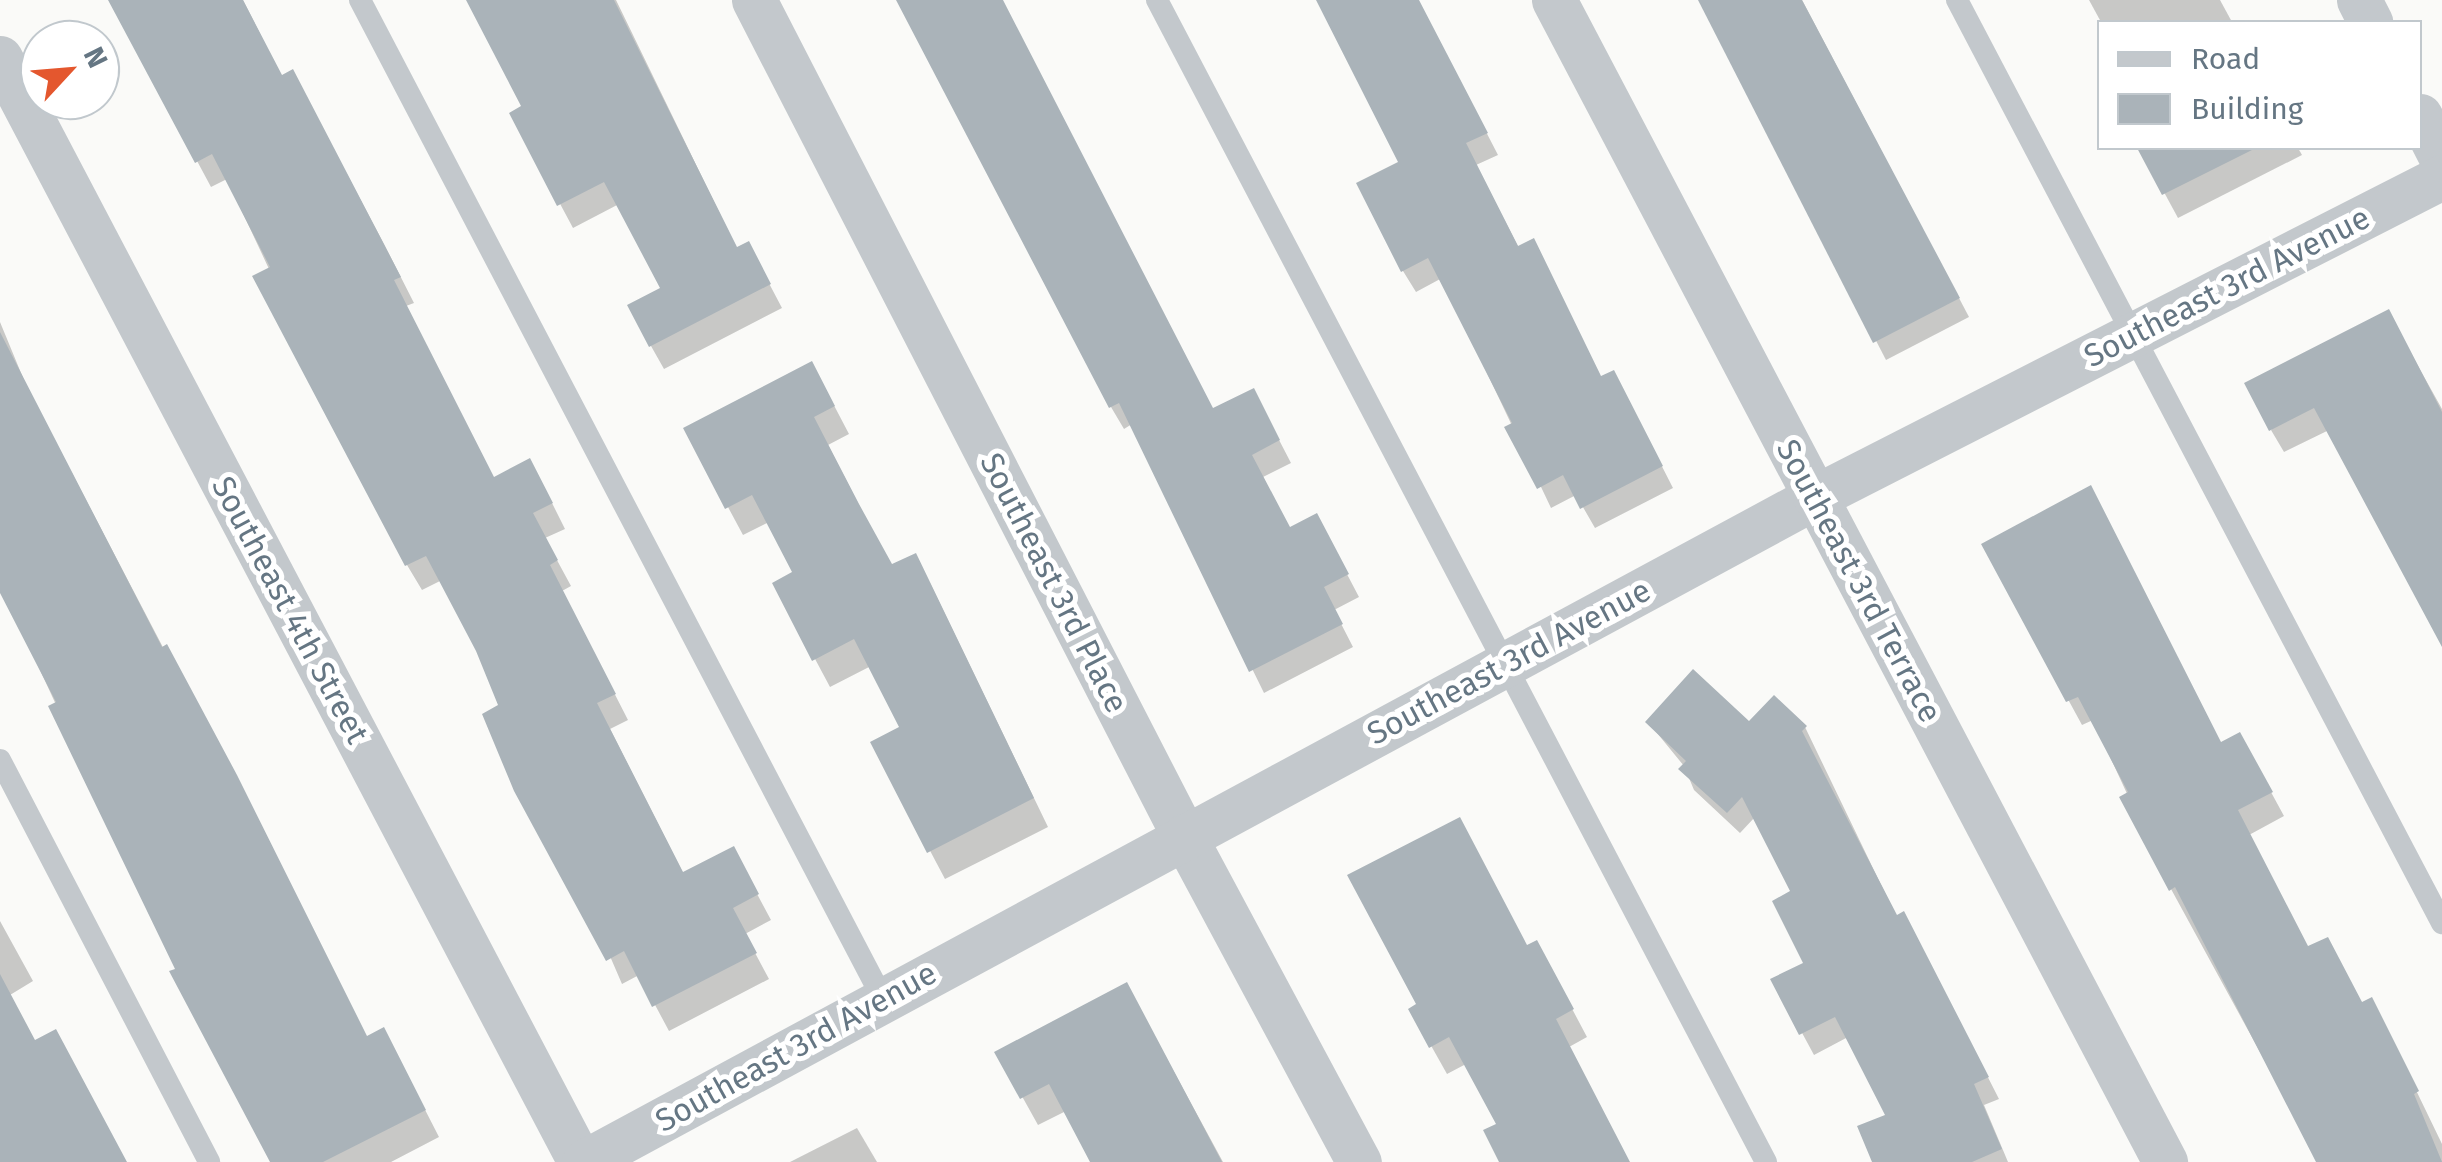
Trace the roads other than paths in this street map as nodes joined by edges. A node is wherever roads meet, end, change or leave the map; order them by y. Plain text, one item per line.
1 (360, 0) edge
2 (754, 0) edge
3 (1157, 0) edge
4 (1554, 0) edge
5 (1957, 0) edge
6 (0, 58) edge
7 (2422, 120) edge
8 (2442, 158) edge
9 (2442, 177) edge
10 (2131, 336) junction
11 (1815, 498) junction
12 (1502, 665) junction
13 (0, 760) edge
14 (1184, 836) junction
15 (2442, 922) edge
16 (884, 999) junction
17 (209, 1162) edge
18 (582, 1162) edge
19 (1359, 1162) edge
20 (1766, 1162) edge
21 (2165, 1162) edge

1 - 16 lane
2 - 14 street, Southeast 3rd Place
3 - 12 lane
4 - 11 street, Southeast 3rd Terrace
5 - 10 lane
6 - 18 street, Southeast 4th Street
7 - 8 street
9 - 10 street, Southeast 3rd Avenue
10 - 11 street, Southeast 3rd Avenue
10 - 15 lane
11 - 12 street, Southeast 3rd Avenue
11 - 21 street, Southeast 3rd Terrace
12 - 14 street, Southeast 3rd Avenue
12 - 20 lane
13 - 17 lane
14 - 16 street, Southeast 3rd Avenue
14 - 19 street, Southeast 3rd Place
16 - 18 street, Southeast 3rd Avenue

